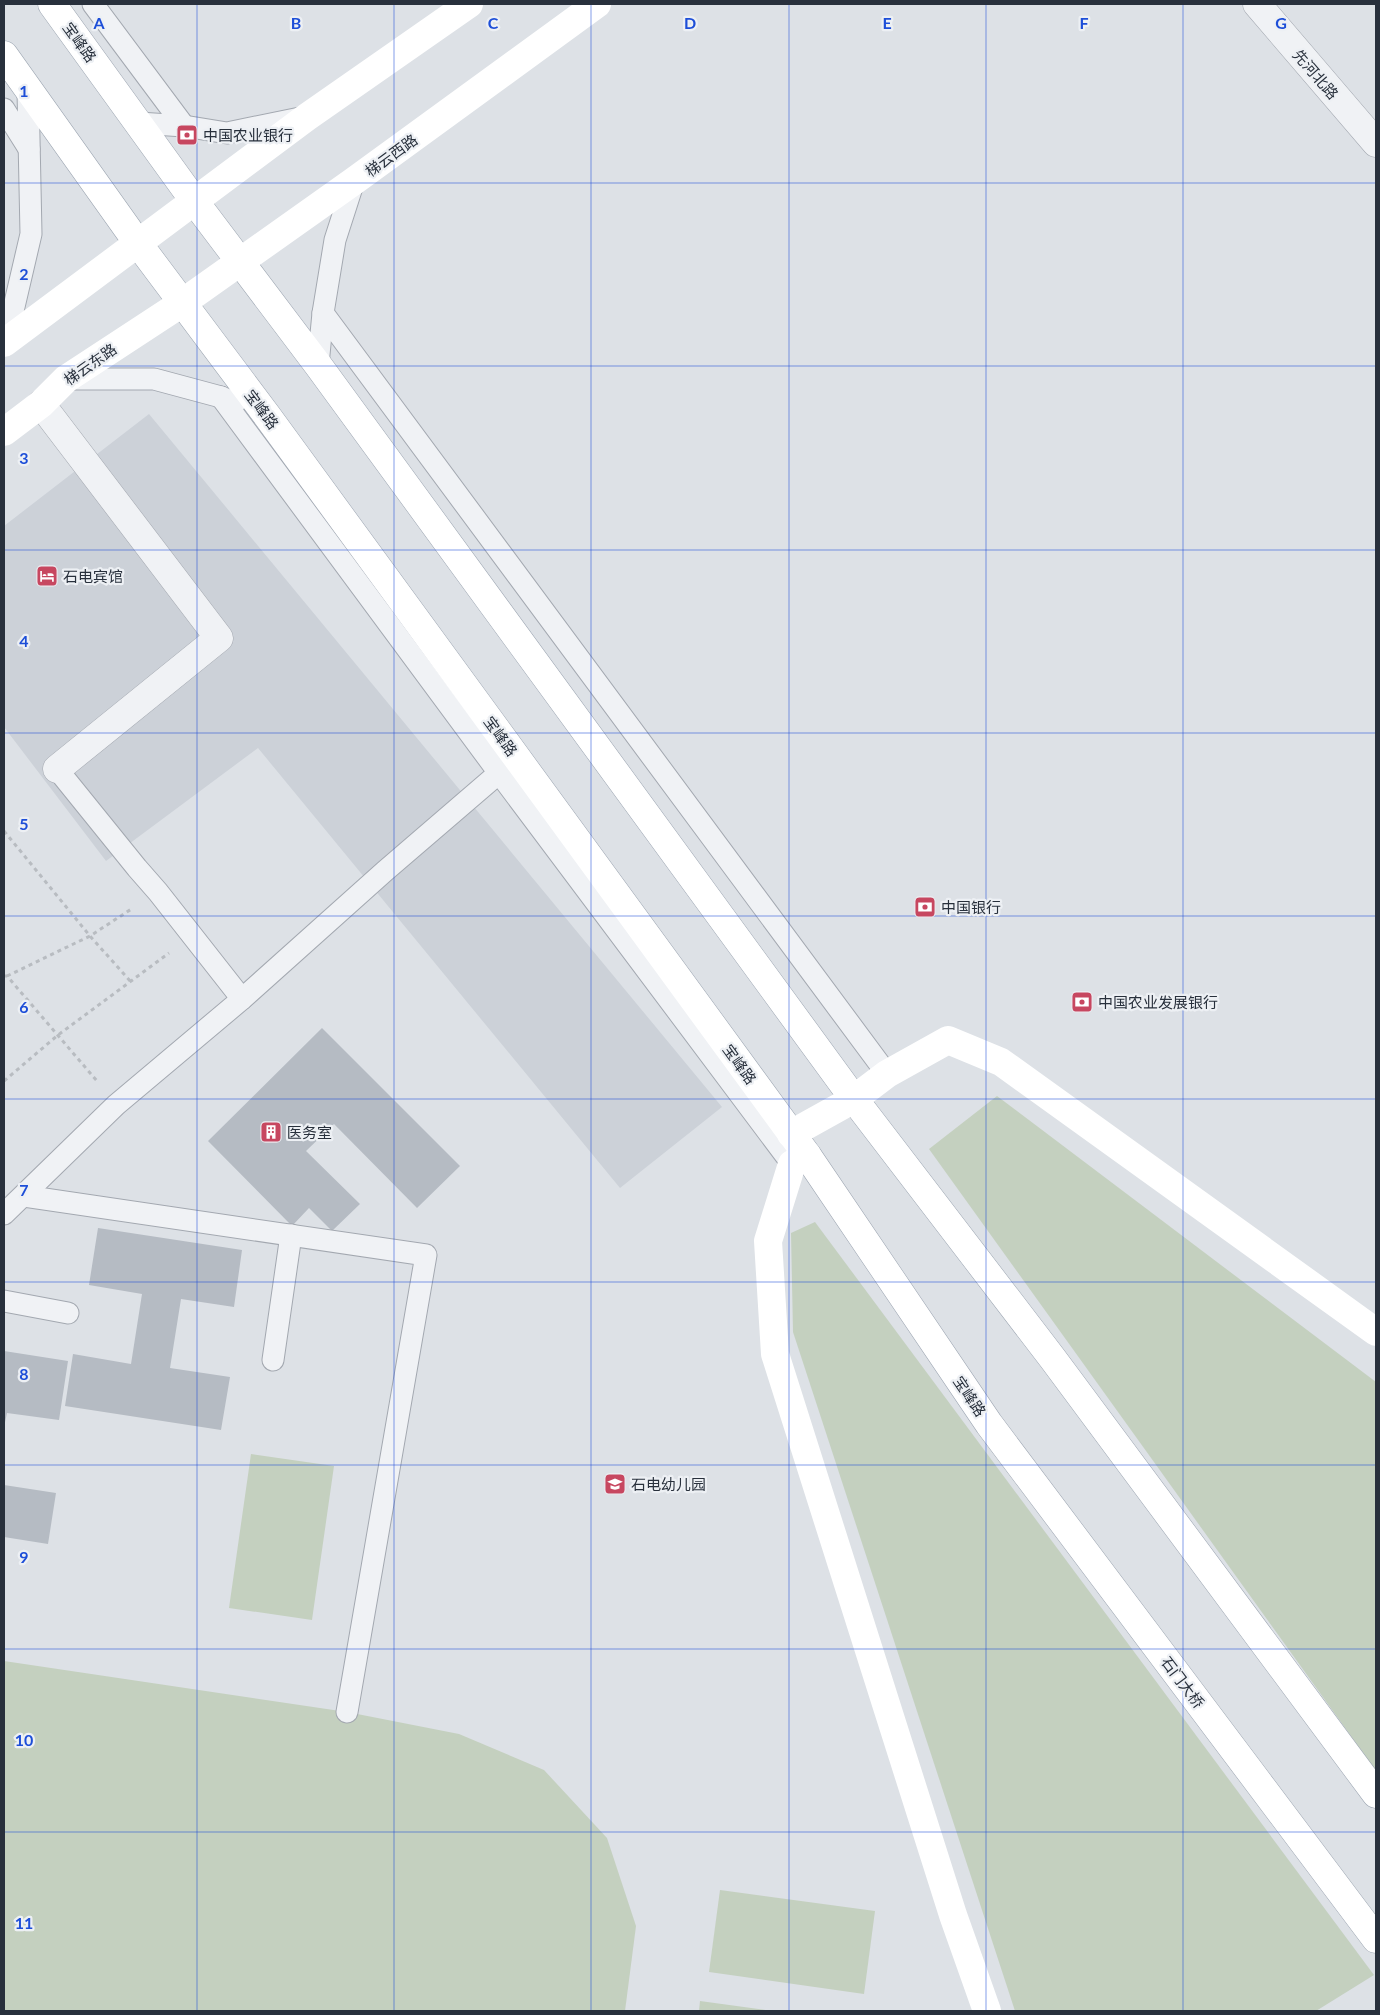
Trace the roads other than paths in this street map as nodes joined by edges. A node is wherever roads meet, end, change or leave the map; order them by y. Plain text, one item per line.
1 (52, 4) edge
2 (94, 4) edge
3 (469, 4) edge
4 (597, 4) edge
5 (1257, 4) edge
6 (4, 55) edge
7 (28, 91) junction
8 (4, 109) edge
9 (307, 117) junction
10 (139, 123) junction
11 (184, 126) junction
12 (1376, 144) edge
13 (30, 150) junction
14 (354, 181) junction
15 (195, 202) junction
16 (138, 242) junction
17 (239, 261) junction
18 (182, 303) junction
19 (323, 313) junction
20 (5, 342) edge
21 (318, 365) junction
22 (66, 379) junction
23 (221, 397) junction
24 (41, 404) junction
25 (268, 417) junction
26 (4, 432) edge
27 (57, 769) joint
28 (499, 773) junction
29 (242, 999) junction
30 (887, 1074) junction
31 (854, 1099) junction
32 (797, 1151) junction
33 (24, 1196) junction
34 (4, 1214) edge
35 (291, 1235) junction
36 (4, 1301) edge
37 (68, 1313) dead end
38 (1376, 1332) edge
39 (273, 1360) dead end
40 (989, 1424) joint
41 (347, 1712) dead end
42 (1376, 1794) edge
43 (1376, 1939) edge
44 (987, 2011) edge

1 - 10 main road, 宝峰路
2 - 11 lane
3 - 9 main road
4 - 14 main road, 梯云西路
5 - 12 street, 先河北路
6 - 7 main road, 宝峰路
7 - 13 lane
7 - 16 main road, 宝峰路
8 - 13 lane
9 - 11 lane
9 - 15 main road
10 - 11 lane
10 - 15 main road, 宝峰路
13 - 20 lane
14 - 17 main road, 梯云西路
14 - 19 lane
15 - 16 main road
15 - 17 main road, 宝峰路
16 - 18 main road, 宝峰路
16 - 20 main road
17 - 18 main road, 梯云西路
17 - 21 main road, 宝峰路
18 - 22 main road, 梯云东路
18 - 25 main road, 宝峰路
19 - 21 lane
19 - 30 lane
21 - 31 main road, 宝峰路
22 - 23 lane
22 - 24 main road, 梯云东路
23 - 25 lane
23 - 28 lane
24 - 26 main road, 梯云东路
24 - 27 street
25 - 32 main road, 宝峰路
27 - 29 lane
28 - 29 lane
28 - 32 lane
29 - 33 lane
30 - 31 main road
30 - 38 main road
31 - 32 main road
31 - 42 main road, 宝峰路
32 - 40 main road, 宝峰路
32 - 44 main road
33 - 34 lane
33 - 35 lane
35 - 39 lane
35 - 41 lane
36 - 37 lane
40 - 43 main road, 石门大桥

